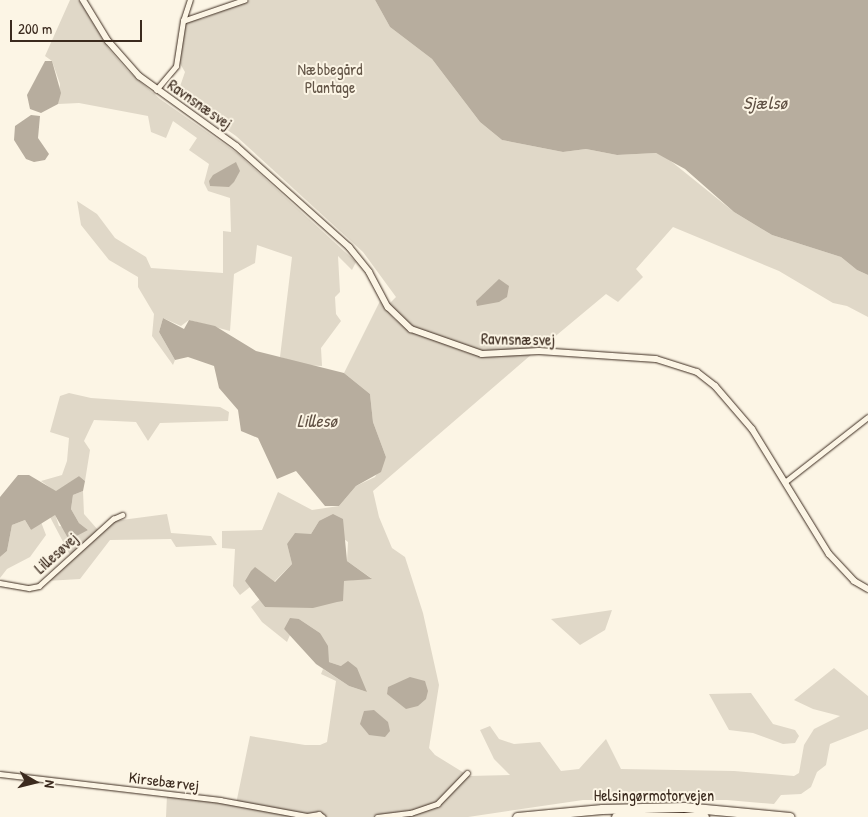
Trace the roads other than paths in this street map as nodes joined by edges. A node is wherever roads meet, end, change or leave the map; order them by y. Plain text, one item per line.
1 (83, 0) edge
2 (190, 0) edge
3 (244, 0) edge
4 (183, 21) junction
5 (156, 90) junction
6 (868, 417) edge
7 (785, 482) junction
8 (122, 515) dead end
9 (0, 583) edge
10 (868, 588) edge
11 (467, 773) dead end
12 (0, 774) edge
13 (323, 817) edge
14 (377, 817) edge
15 (517, 817) edge
16 (616, 817) edge
17 (704, 817) edge
18 (790, 817) edge

1 - 5 main road, Ravnsnæsvej
2 - 4 street
3 - 4 street
4 - 5 street
5 - 7 main road, Ravnsnæsvej
6 - 7 street
7 - 10 main road, Ravnsnæsvej
8 - 9 street, Lillesøvej
11 - 14 street
12 - 13 street, Kirsebærvej
15 - 18 highway, Helsingørmotorvejen
16 - 17 highway, Helsingørmotorvejen

